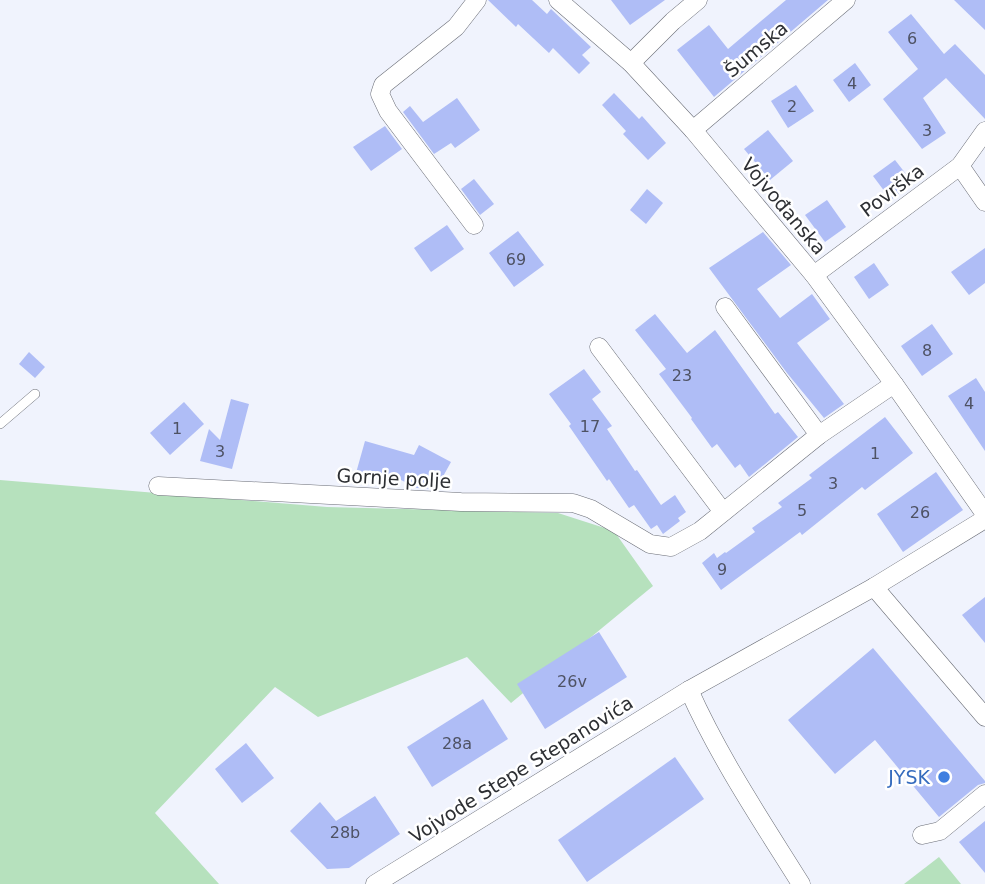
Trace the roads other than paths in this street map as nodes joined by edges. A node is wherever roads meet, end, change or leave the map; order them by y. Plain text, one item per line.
1 (477, 0) edge
2 (558, 0) edge
3 (698, 0) edge
4 (846, 0) edge
5 (631, 63) junction
6 (694, 130) junction
7 (985, 131) edge
8 (960, 166) junction
9 (985, 202) edge
10 (474, 225) dead end
11 (814, 275) junction
12 (725, 307) dead end
13 (599, 347) dead end
14 (894, 384) junction
15 (35, 394) dead end
16 (0, 424) edge
17 (819, 435) junction
18 (158, 486) dead end
19 (723, 512) junction
20 (985, 517) edge
21 (874, 587) junction
22 (689, 690) junction
23 (985, 717) edge
24 (985, 793) edge
25 (922, 835) dead end
26 (375, 884) edge
27 (801, 884) edge

1 - 10 street
2 - 5 street, Vojvođanska
3 - 5 street
4 - 6 street, Šumska
5 - 6 street, Vojvođanska
6 - 11 street, Vojvođanska
7 - 8 street, Površka
8 - 9 street
8 - 11 street, Površka
11 - 14 street, Vojvođanska
12 - 17 street
13 - 19 street
14 - 17 street
14 - 20 street, Vojvođanska
15 - 16 lane
17 - 19 street
18 - 19 street, Gornje polje
20 - 21 street, Vojvode Stepe Stepanovića
21 - 22 street, Vojvode Stepe Stepanovića
21 - 23 street
22 - 26 street, Vojvode Stepe Stepanovića
22 - 27 street
24 - 25 street

